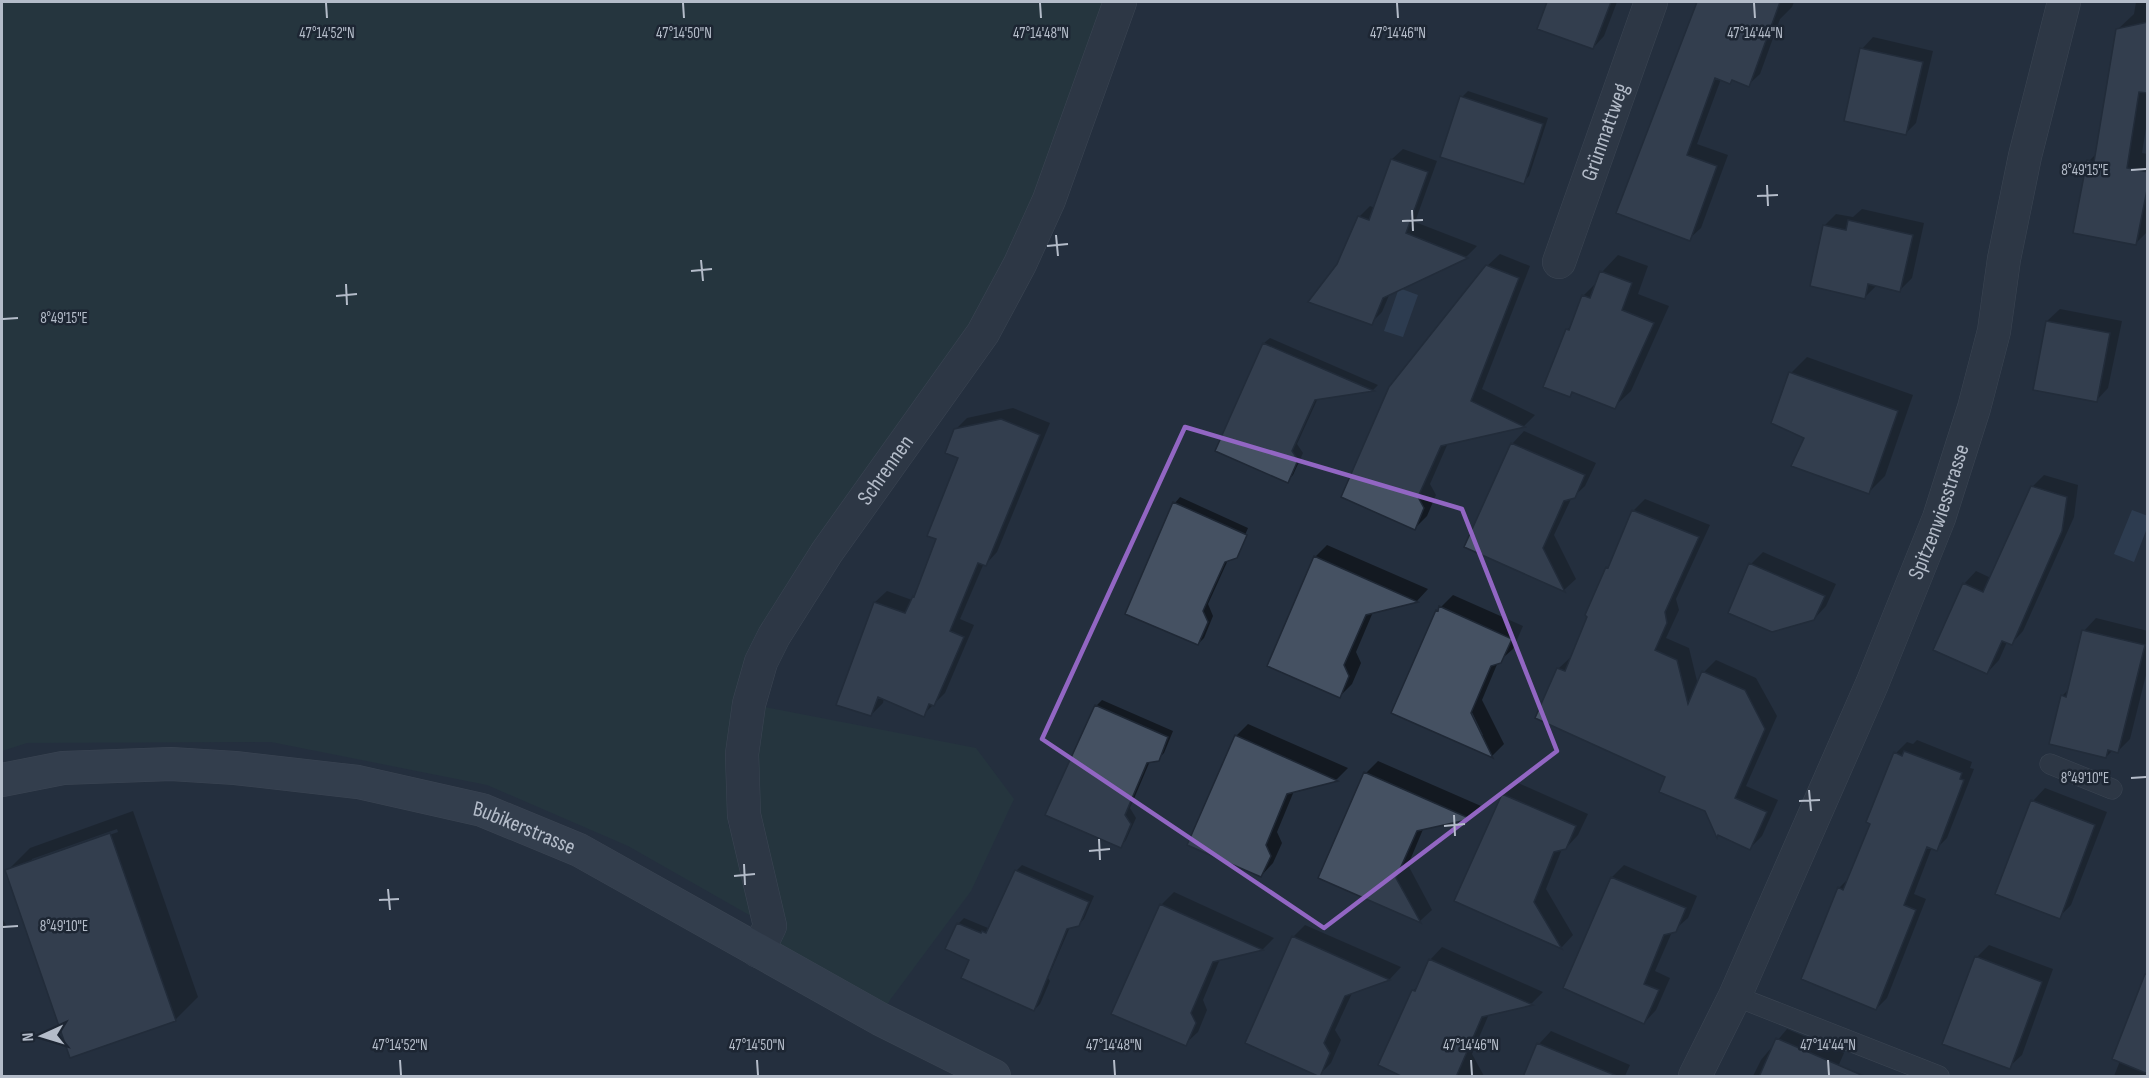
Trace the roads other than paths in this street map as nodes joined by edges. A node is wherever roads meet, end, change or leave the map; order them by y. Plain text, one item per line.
1 (1120, 2) edge
2 (1652, 2) edge
3 (2064, 2) edge
4 (1559, 262) dead end
5 (2050, 764) dead end
6 (2, 780) edge
7 (2112, 789) dead end
8 (758, 951) junction
9 (1735, 996) junction
10 (994, 1077) edge
11 (1695, 1077) edge
12 (1939, 1077) edge

1 - 8 street, Schrennen
2 - 4 street, Grünmattweg
3 - 9 street, Spitzenwiesstrasse
5 - 7 lane
6 - 8 street, Bubikerstrasse
8 - 10 street, Bubikerstrasse
9 - 11 street, Spitzenwiesstrasse
9 - 12 lane

